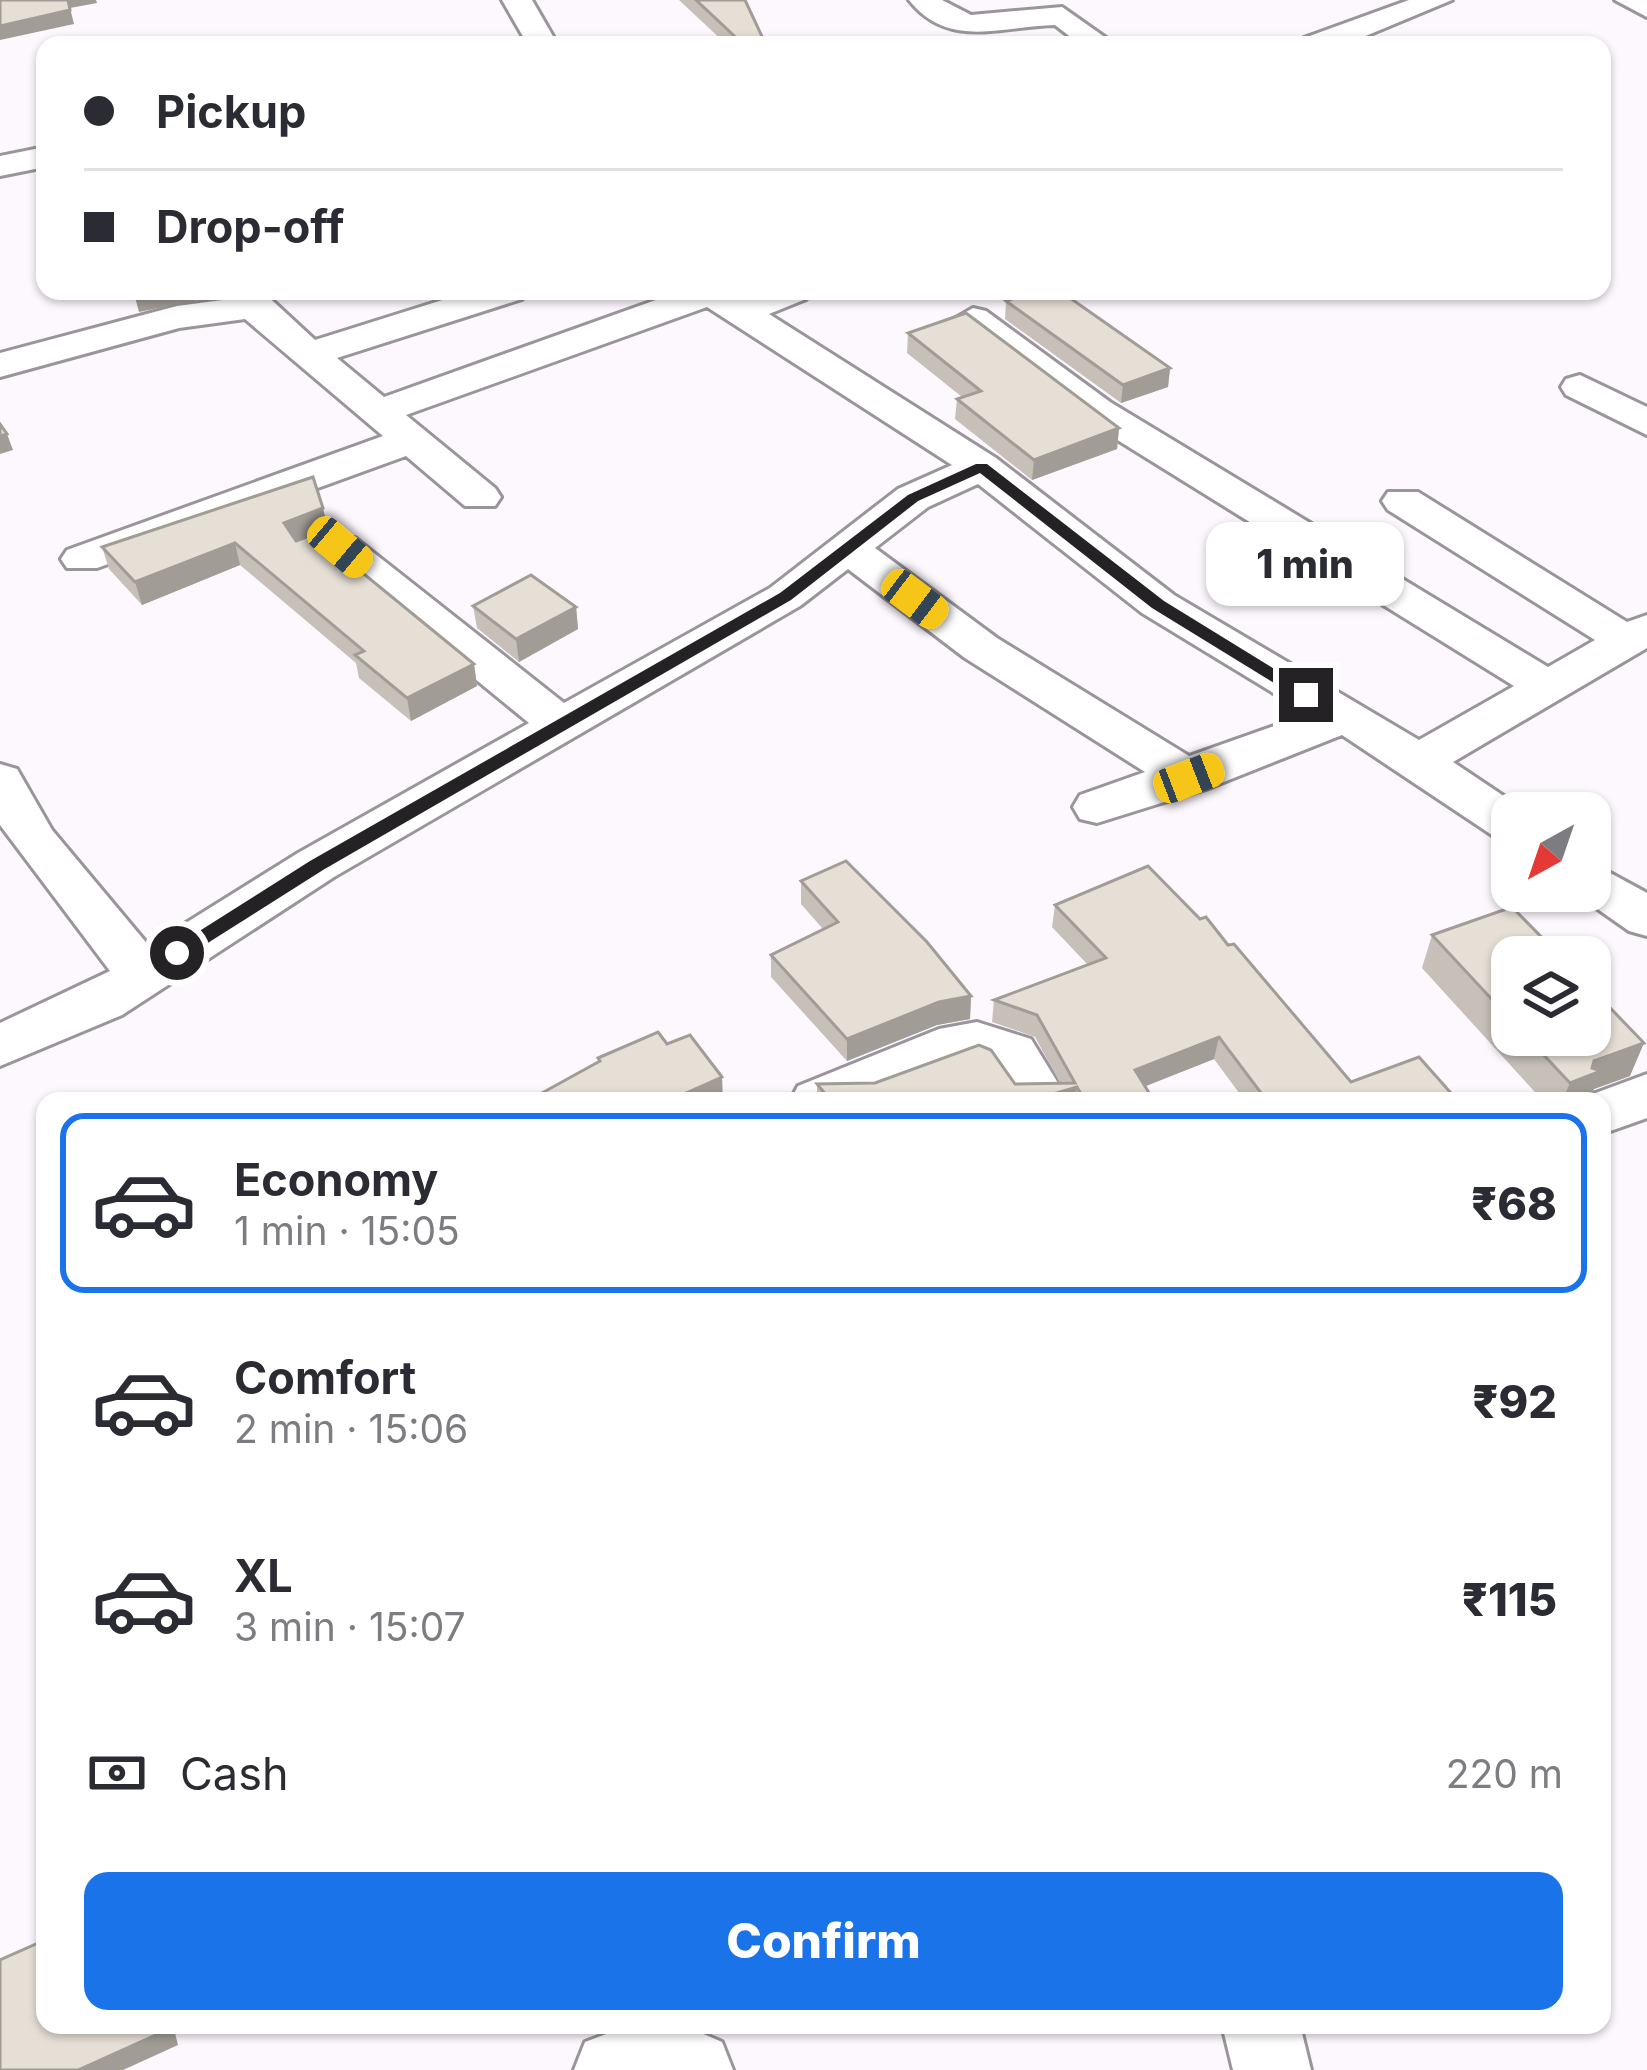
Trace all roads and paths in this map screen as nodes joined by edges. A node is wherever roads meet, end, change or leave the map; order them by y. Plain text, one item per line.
1 (517, 0) edge
2 (924, 0) edge
3 (1437, 0) edge
4 (1630, 0) edge
5 (1647, 8) edge
6 (1370, 22) junction
7 (539, 36) edge
8 (1089, 36) edge
9 (1341, 36) edge
10 (1397, 36) edge
11 (36, 159) edge
12 (0, 166) edge
13 (245, 300) edge
14 (250, 300) edge
15 (480, 300) edge
16 (717, 300) edge
17 (722, 300) edge
18 (974, 319) edge
19 (309, 353) junction
20 (0, 365) edge
21 (1580, 388) dead end
22 (378, 412) junction
23 (1647, 423) edge
24 (411, 440) junction
25 (982, 467) junction
26 (480, 497) dead end
27 (1403, 501) dead end
28 (340, 547) edge
29 (850, 550) junction
30 (82, 559) dead end
31 (1637, 635) edge
32 (1548, 687) junction
33 (1343, 718) junction
34 (559, 723) junction
35 (1419, 761) junction
36 (1189, 778) junction
37 (0, 780) edge
38 (1097, 807) dead end
39 (1491, 811) edge
40 (143, 975) junction
41 (0, 1046) edge
42 (839, 1092) edge
43 (1036, 1092) edge
44 (1647, 1095) edge
45 (1611, 1109) edge
46 (1263, 2034) edge
47 (613, 2070) edge
48 (694, 2070) edge
49 (1273, 2070) edge

1 - 7 street
2 - 8 street
3 - 6 street
4 - 5 street
6 - 9 street
6 - 10 street
11 - 12 street
13 - 20 street
14 - 19 street
15 - 19 street
16 - 22 street
17 - 25 street
18 - 32 street
19 - 22 street
21 - 23 street
22 - 24 street
24 - 26 street
24 - 30 street
25 - 29 street
25 - 33 street
27 - 31 street
28 - 34 street
29 - 34 street
29 - 36 street
31 - 32 street
32 - 35 street
33 - 35 street
33 - 36 street
34 - 40 street
35 - 39 street
36 - 38 street
37 - 40 street
40 - 41 street
42 - 43 street
44 - 45 street
46 - 49 street
47 - 48 street

